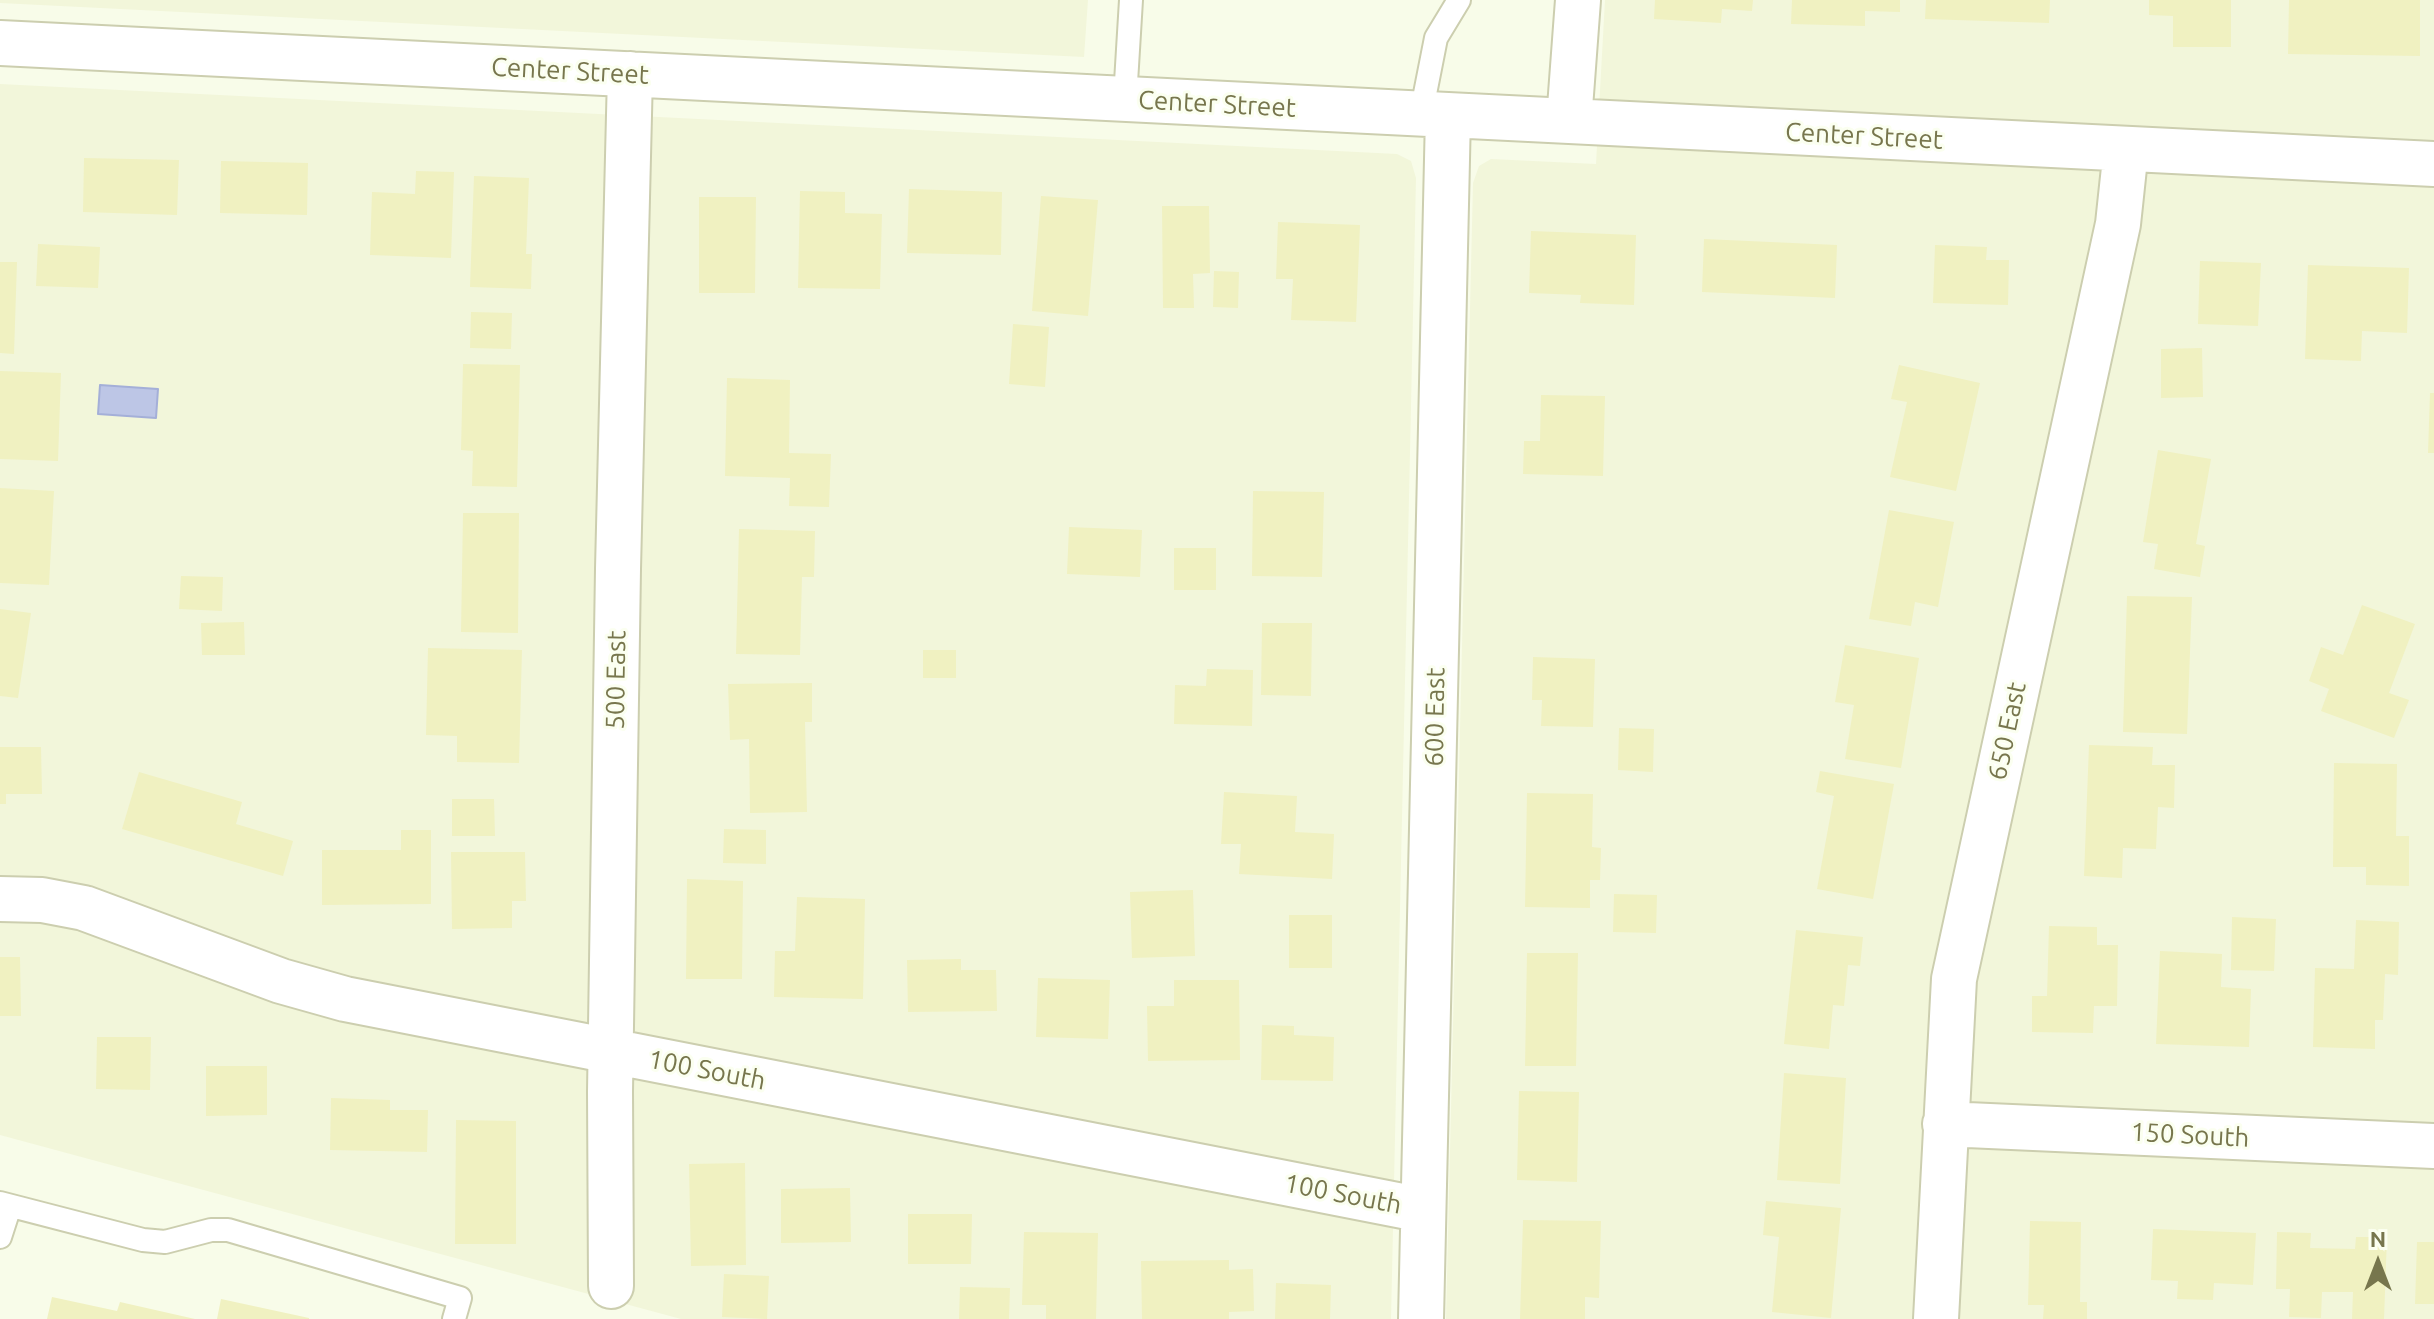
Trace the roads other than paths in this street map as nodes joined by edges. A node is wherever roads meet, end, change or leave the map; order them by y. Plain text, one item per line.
1 (1131, 0) edge
2 (1459, 0) edge
3 (1578, 0) edge
4 (0, 43) edge
5 (630, 74) junction
6 (1125, 99) junction
7 (1435, 115) junction
8 (1569, 121) junction
9 (2126, 149) junction
10 (2434, 164) edge
11 (0, 899) edge
12 (610, 1051) junction
13 (1945, 1124) junction
14 (2434, 1146) edge
15 (5, 1204) edge
16 (1423, 1210) junction
17 (0, 1237) edge
18 (611, 1286) dead end
19 (454, 1319) edge
20 (1421, 1319) edge
21 (1936, 1319) edge

1 - 6 lane
2 - 7 lane
3 - 8 street
4 - 5 street, Center Street
5 - 6 street, Center Street
5 - 12 street, 500 East
6 - 7 street, Center Street
7 - 8 street, Center Street
7 - 16 street, 600 East
8 - 9 street, Center Street
9 - 10 street, Center Street
9 - 13 street, 650 East
11 - 12 street, 100 South
12 - 16 street, 100 South
12 - 18 street, 500 East
13 - 14 street, 150 South
13 - 21 street, 650 East
15 - 17 lane
15 - 19 lane
16 - 20 street, 600 East

